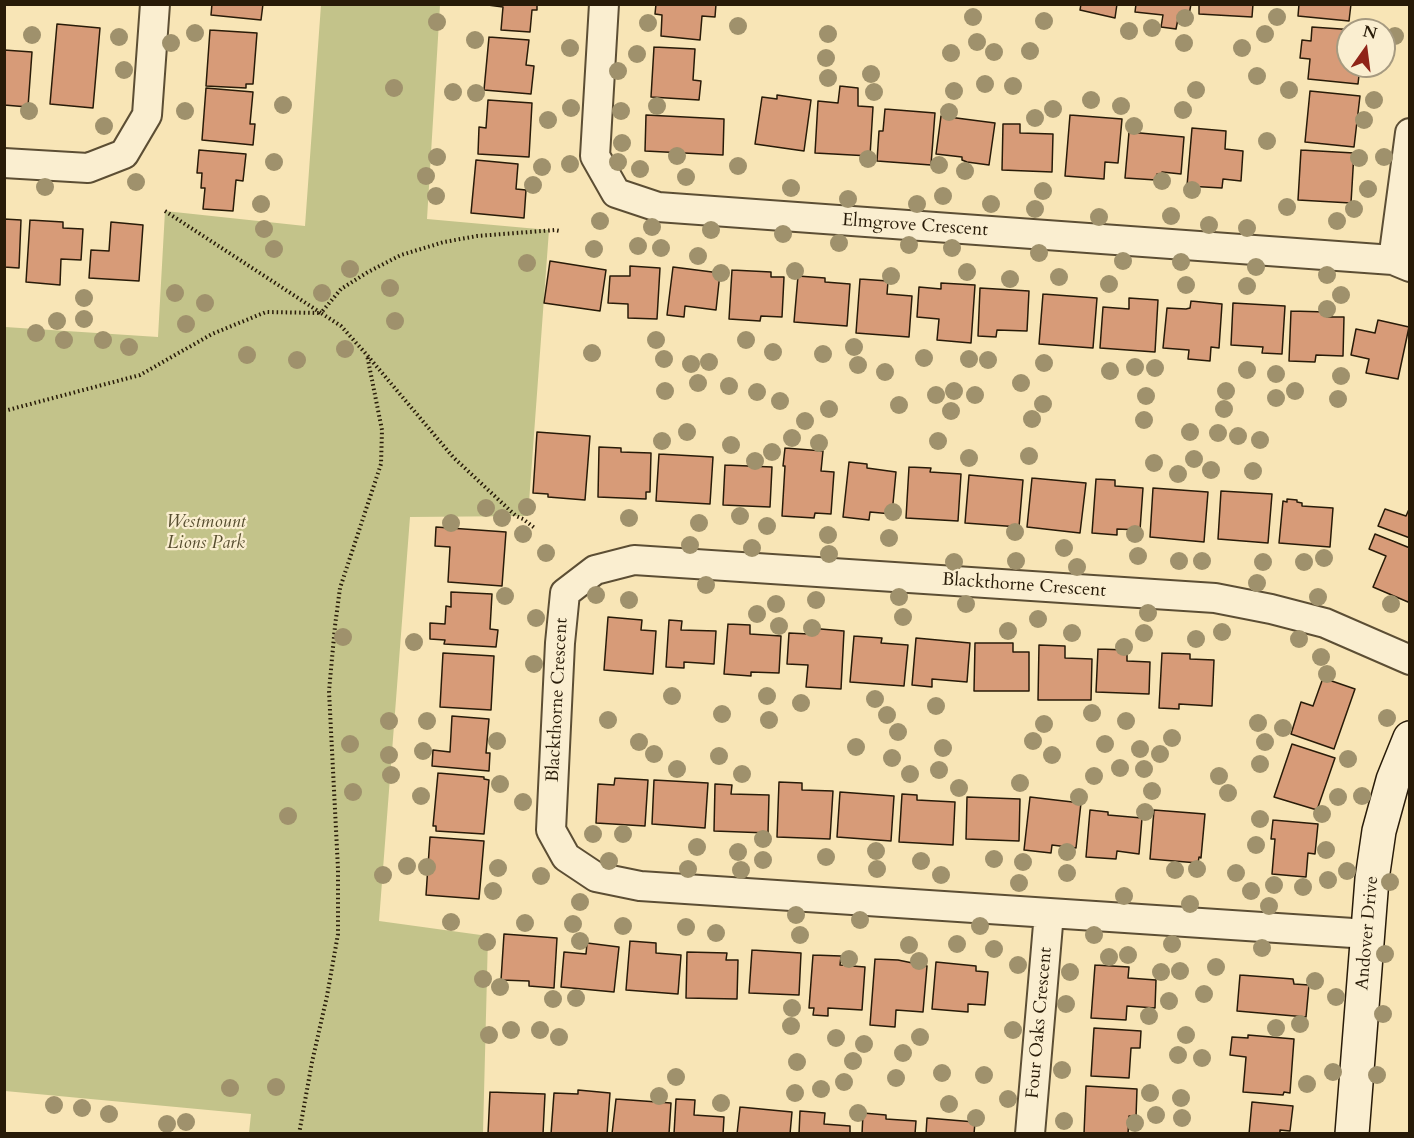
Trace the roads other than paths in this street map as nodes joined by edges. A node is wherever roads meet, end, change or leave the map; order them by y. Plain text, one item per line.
1 (155, 4) edge
2 (604, 4) edge
3 (1410, 133) edge
4 (4, 163) edge
5 (1401, 264) edge
6 (1410, 660) edge
7 (1410, 738) edge
8 (1049, 913) junction
9 (1368, 934) junction
10 (1030, 1134) edge
11 (1352, 1134) edge

1 - 4 street
2 - 5 street, Elmgrove Crescent
3 - 5 street
6 - 8 street, Blackthorne Crescent
7 - 9 street, Andover Drive
8 - 9 street, Blackthorne Crescent
8 - 10 street, Four Oaks Crescent
9 - 11 street, Andover Drive

